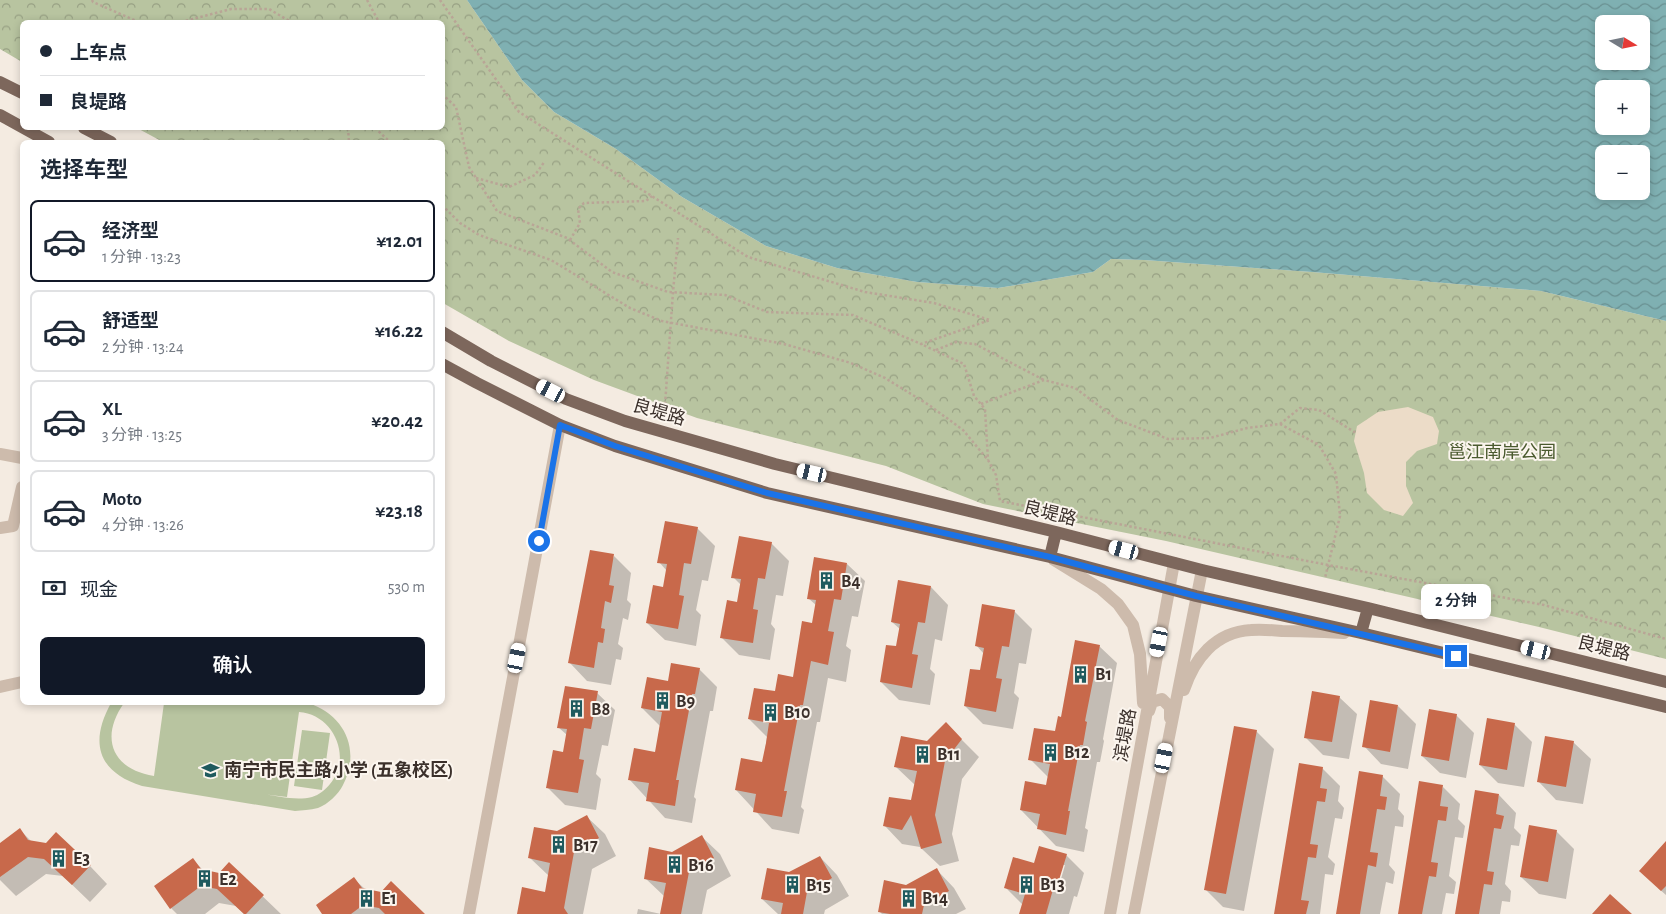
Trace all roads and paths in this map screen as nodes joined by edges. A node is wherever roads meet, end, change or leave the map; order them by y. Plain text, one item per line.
1 (92, 0) edge
2 (368, 0) edge
3 (440, 0) edge
4 (134, 20) edge
5 (190, 20) edge
6 (287, 20) edge
7 (378, 20) edge
8 (0, 82) edge
9 (20, 92) edge
10 (445, 97) edge
11 (0, 115) edge
12 (20, 126) edge
13 (27, 130) edge
14 (88, 130) edge
15 (377, 130) edge
16 (45, 140) edge
17 (107, 140) edge
18 (388, 140) edge
19 (545, 161) dead end
20 (476, 178) junction
21 (652, 196) junction
22 (445, 208) edge
23 (678, 238) dead end
24 (570, 240) junction
25 (673, 292) junction
26 (671, 323) junction
27 (445, 334) edge
28 (921, 344) junction
29 (935, 350) junction
30 (445, 366) edge
31 (1044, 380) junction
32 (981, 404) junction
33 (664, 422) dead end
34 (1280, 424) junction
35 (560, 425) junction
36 (1356, 433) dead end
37 (0, 454) edge
38 (20, 458) edge
39 (988, 460) junction
40 (20, 496) edge
41 (0, 528) edge
42 (1056, 532) junction
43 (1050, 557) junction
44 (1174, 563) junction
45 (1328, 565) junction
46 (1202, 570) junction
47 (1325, 578) dead end
48 (1169, 588) junction
49 (1196, 596) junction
50 (1368, 608) junction
51 (1361, 633) junction
52 (1666, 639) edge
53 (1666, 682) edge
54 (20, 683) edge
55 (0, 688) edge
56 (1666, 708) edge
57 (1143, 733) junction
58 (1168, 738) junction
59 (474, 892) junction
60 (464, 914) edge
61 (470, 914) edge
62 (476, 914) edge
63 (1110, 914) edge
64 (1134, 914) edge

1 - 4 path
2 - 7 path
3 - 21 path
5 - 6 path
8 - 9 main road
10 - 20 path
11 - 12 main road
13 - 16 main road
14 - 17 main road
15 - 18 path
19 - 20 path
20 - 24 path
21 - 24 path
21 - 28 path
22 - 26 path
23 - 25 path
24 - 25 path
25 - 26 path
25 - 28 path
26 - 33 path
26 - 39 path
27 - 42 main road, 良堤路
28 - 29 path
29 - 31 path
29 - 32 path
30 - 35 main road
31 - 32 path
31 - 34 path
32 - 39 path
34 - 36 path
34 - 45 path
35 - 43 main road
35 - 59 street
37 - 38 street
39 - 45 path
40 - 41 street
42 - 43 main road
42 - 44 main road, 良堤路
43 - 48 main road
43 - 57 street
44 - 46 main road, 良堤路
44 - 48 street, 滨堤路
45 - 47 path
45 - 52 path
46 - 49 street
46 - 50 main road, 良堤路
48 - 49 main road
48 - 57 street, 滨堤路
49 - 51 main road
49 - 58 street
50 - 51 main road
50 - 53 main road, 良堤路
51 - 56 main road
51 - 58 street
54 - 55 street
57 - 58 street
57 - 63 street, 滨堤路
58 - 64 street
59 - 60 street
59 - 61 street
59 - 62 street

